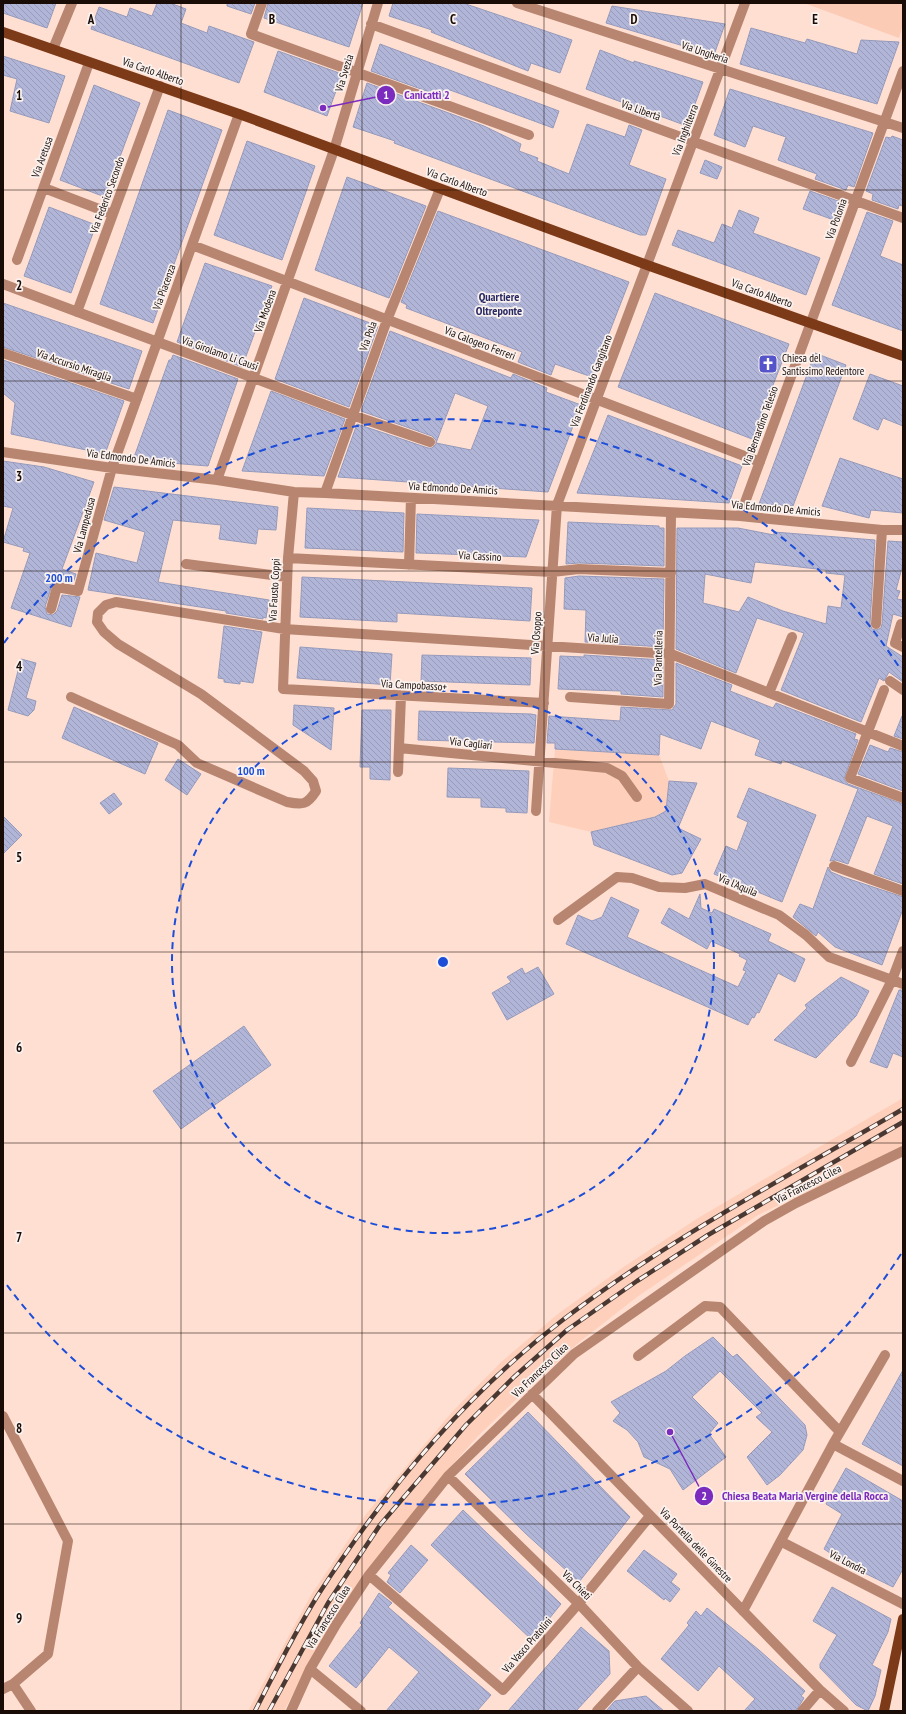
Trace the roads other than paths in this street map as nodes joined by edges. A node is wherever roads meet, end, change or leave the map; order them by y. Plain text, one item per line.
1 (72, 3) edge
2 (262, 3) edge
3 (378, 3) edge
4 (517, 3) edge
5 (745, 3) edge
6 (371, 24) junction
7 (3, 32) edge
8 (53, 49) junction
9 (89, 63) junction
10 (720, 70) junction
11 (903, 71) edge
12 (357, 74) junction
13 (160, 86) junction
14 (239, 114) junction
15 (884, 123) junction
16 (903, 128) edge
17 (529, 135) dead end
18 (693, 141) junction
19 (334, 150) junction
20 (44, 188) junction
21 (440, 189) junction
22 (856, 201) junction
23 (112, 214) junction
24 (903, 218) edge
25 (192, 245) junction
26 (17, 260) dead end
27 (648, 265) junction
28 (288, 282) junction
29 (3, 284) edge
30 (77, 312) junction
31 (387, 320) junction
32 (811, 323) junction
33 (157, 342) junction
34 (3, 353) edge
35 (903, 356) edge
36 (253, 378) junction
37 (137, 399) junction
38 (596, 400) junction
39 (352, 415) junction
40 (430, 442) dead end
41 (3, 452) edge
42 (760, 462) junction
43 (112, 468) junction
44 (217, 480) junction
45 (294, 492) junction
46 (325, 492) junction
47 (411, 498) junction
48 (557, 505) junction
49 (671, 513) junction
50 (740, 516) junction
51 (882, 530) junction
52 (903, 530) edge
53 (288, 558) junction
54 (186, 564) dead end
55 (409, 565) junction
56 (552, 572) junction
57 (671, 573) junction
58 (287, 577) junction
59 (51, 609) dead end
60 (876, 624) dead end
61 (901, 624) dead end
62 (284, 629) junction
63 (792, 637) dead end
64 (547, 646) junction
65 (903, 647) edge
66 (670, 654) junction
67 (283, 689) joint
68 (903, 690) edge
69 (769, 693) junction
70 (402, 696) junction
71 (71, 697) dead end
72 (570, 697) dead end
73 (544, 703) junction
74 (869, 732) junction
75 (903, 746) edge
76 (399, 748) junction
77 (541, 762) junction
78 (398, 772) dead end
79 (637, 797) dead end
80 (903, 798) edge
81 (536, 811) dead end
82 (834, 866) dead end
83 (903, 891) edge
84 (558, 920) dead end
85 (903, 951) edge
86 (892, 980) junction
87 (903, 984) edge
88 (851, 1062) dead end
89 (903, 1151) edge
90 (885, 1355) dead end
91 (638, 1356) dead end
92 (532, 1394) junction
93 (3, 1416) edge
94 (840, 1432) junction
95 (833, 1444) junction
96 (448, 1476) junction
97 (903, 1481) edge
98 (650, 1516) junction
99 (782, 1542) junction
100 (369, 1575) junction
101 (579, 1603) junction
102 (903, 1604) edge
103 (743, 1611) junction
104 (903, 1619) edge
105 (638, 1667) junction
106 (310, 1669) junction
107 (13, 1684) junction
108 (3, 1689) edge
109 (820, 1690) junction
110 (31, 1711) edge
111 (291, 1711) edge
112 (361, 1711) edge
113 (597, 1711) edge
114 (688, 1711) edge
115 (802, 1711) edge
116 (844, 1711) edge
117 (884, 1711) edge

1 - 8 street
2 - 12 street
3 - 6 street, Via Svezia
4 - 10 street, Via Ungheria
5 - 10 street, Via Inghilterra
6 - 12 street, Via Svezia
6 - 18 street, Via Libertà
7 - 8 main road, Via Carlo Alberto
8 - 9 main road, Via Carlo Alberto
9 - 13 main road, Via Carlo Alberto
9 - 20 street, Via Aretusa
10 - 15 street, Via Ungheria
10 - 18 street, Via Inghilterra
11 - 15 street, Via Polonia
12 - 17 street
12 - 19 street, Via Svezia
13 - 14 main road, Via Carlo Alberto
13 - 23 street, Via Federico Secondo
14 - 19 main road, Via Carlo Alberto
14 - 25 street, Via Piacenza
15 - 16 street, Via Ungheria
15 - 22 street, Via Polonia
18 - 22 street, Via Libertà
18 - 27 street, Via Inghilterra
19 - 21 main road, Via Carlo Alberto
19 - 28 street, Via Modena
20 - 23 street
20 - 26 street, Via Aretusa
21 - 27 main road, Via Carlo Alberto
21 - 31 street, Via Pola
22 - 24 street, Via Libertà
22 - 32 street, Via Polonia
23 - 30 street, Via Federico Secondo
25 - 28 street, Via Calogero Ferreri
25 - 33 street, Via Piacenza
27 - 32 main road, Via Carlo Alberto
27 - 38 street, Via Ferdinando Gangitano
28 - 31 street, Via Calogero Ferreri
28 - 36 street, Via Modena
29 - 30 street, Via Girolamo Li Causi
30 - 33 street, Via Girolamo Li Causi
31 - 38 street, Via Calogero Ferreri
31 - 39 street, Via Pola
32 - 35 main road, Via Carlo Alberto
32 - 42 street, Via Bernardino Telesio
33 - 36 street, Via Girolamo Li Causi
33 - 37 street, Via Piacenza
34 - 37 street, Via Accursio Miraglia
36 - 39 street, Via Girolamo Li Causi
36 - 44 street, Via Modena
37 - 43 street, Via Piacenza
38 - 42 street, Via Calogero Ferreri
38 - 48 street, Via Ferdinando Gangitano
39 - 40 street, Via Girolamo Li Causi
39 - 46 street, Via Pola
41 - 43 street, Via Edmondo De Amicis
42 - 50 street, Via Bernardino Telesio
43 - 44 street, Via Edmondo De Amicis
43 - 59 street, Via Lampedusa
44 - 45 street, Via Edmondo De Amicis
45 - 46 street, Via Edmondo De Amicis
45 - 53 street, Via Fausto Coppi
46 - 47 street, Via Edmondo De Amicis
47 - 48 street, Via Edmondo De Amicis
47 - 55 street
48 - 49 street, Via Edmondo De Amicis
48 - 56 street, Via Osoppo
49 - 50 street, Via Edmondo De Amicis
49 - 57 street, Via Pantelleria
50 - 51 street, Via Edmondo De Amicis
51 - 52 street, Via Edmondo De Amicis
51 - 60 street
53 - 55 street, Via Cassino
53 - 58 street, Via Fausto Coppi
54 - 58 street
55 - 56 street, Via Cassino
56 - 57 street, Via Cassino
56 - 64 street, Via Osoppo
57 - 66 street, Via Pantelleria
58 - 62 street, Via Fausto Coppi
61 - 65 street
62 - 64 street, Via Julia
62 - 67 street, Via Fausto Coppi
62 - 71 street, Via Julia
63 - 69 street
64 - 66 street, Via Julia
64 - 73 street, Via Osoppo
66 - 69 street, Via Julia
66 - 72 street, Via Pantelleria
67 - 70 street, Via Campobasso+
68 - 74 street
69 - 74 street, Via Julia
70 - 73 street, Via Campobasso+
70 - 76 street
73 - 77 street, Via Osoppo
74 - 75 street, Via Julia
74 - 80 street
76 - 77 street, Via Cagliari
76 - 78 street
77 - 79 street, Via Cagliari
77 - 81 street, Via Osoppo
82 - 83 street
84 - 86 street, Via l'Aquila
85 - 86 street
86 - 87 street, Via l'Aquila
86 - 88 street
89 - 92 street, Via Francesco Cilea
90 - 94 street
91 - 94 street
92 - 96 street, Via Francesco Cilea
92 - 98 street, Via Portella delle Ginestre
93 - 107 street
94 - 95 street
95 - 97 street
95 - 99 street
96 - 100 street, Via Francesco Cilea
96 - 101 street, Via Chieti
98 - 101 street, Via Vasco Pratolini
98 - 103 street, Via Portella delle Ginestre
99 - 102 street, Via Londra
99 - 103 street
100 - 101 street, Via Vasco Pratolini
100 - 106 street, Via Francesco Cilea
101 - 105 street, Via Chieti
103 - 109 street, Via Portella delle Ginestre
104 - 117 main road
105 - 113 street
105 - 114 street, Via Chieti
106 - 111 street, Via Francesco Cilea
106 - 112 street
107 - 108 street
107 - 110 street
109 - 115 street
109 - 116 street, Via Portella delle Ginestre

